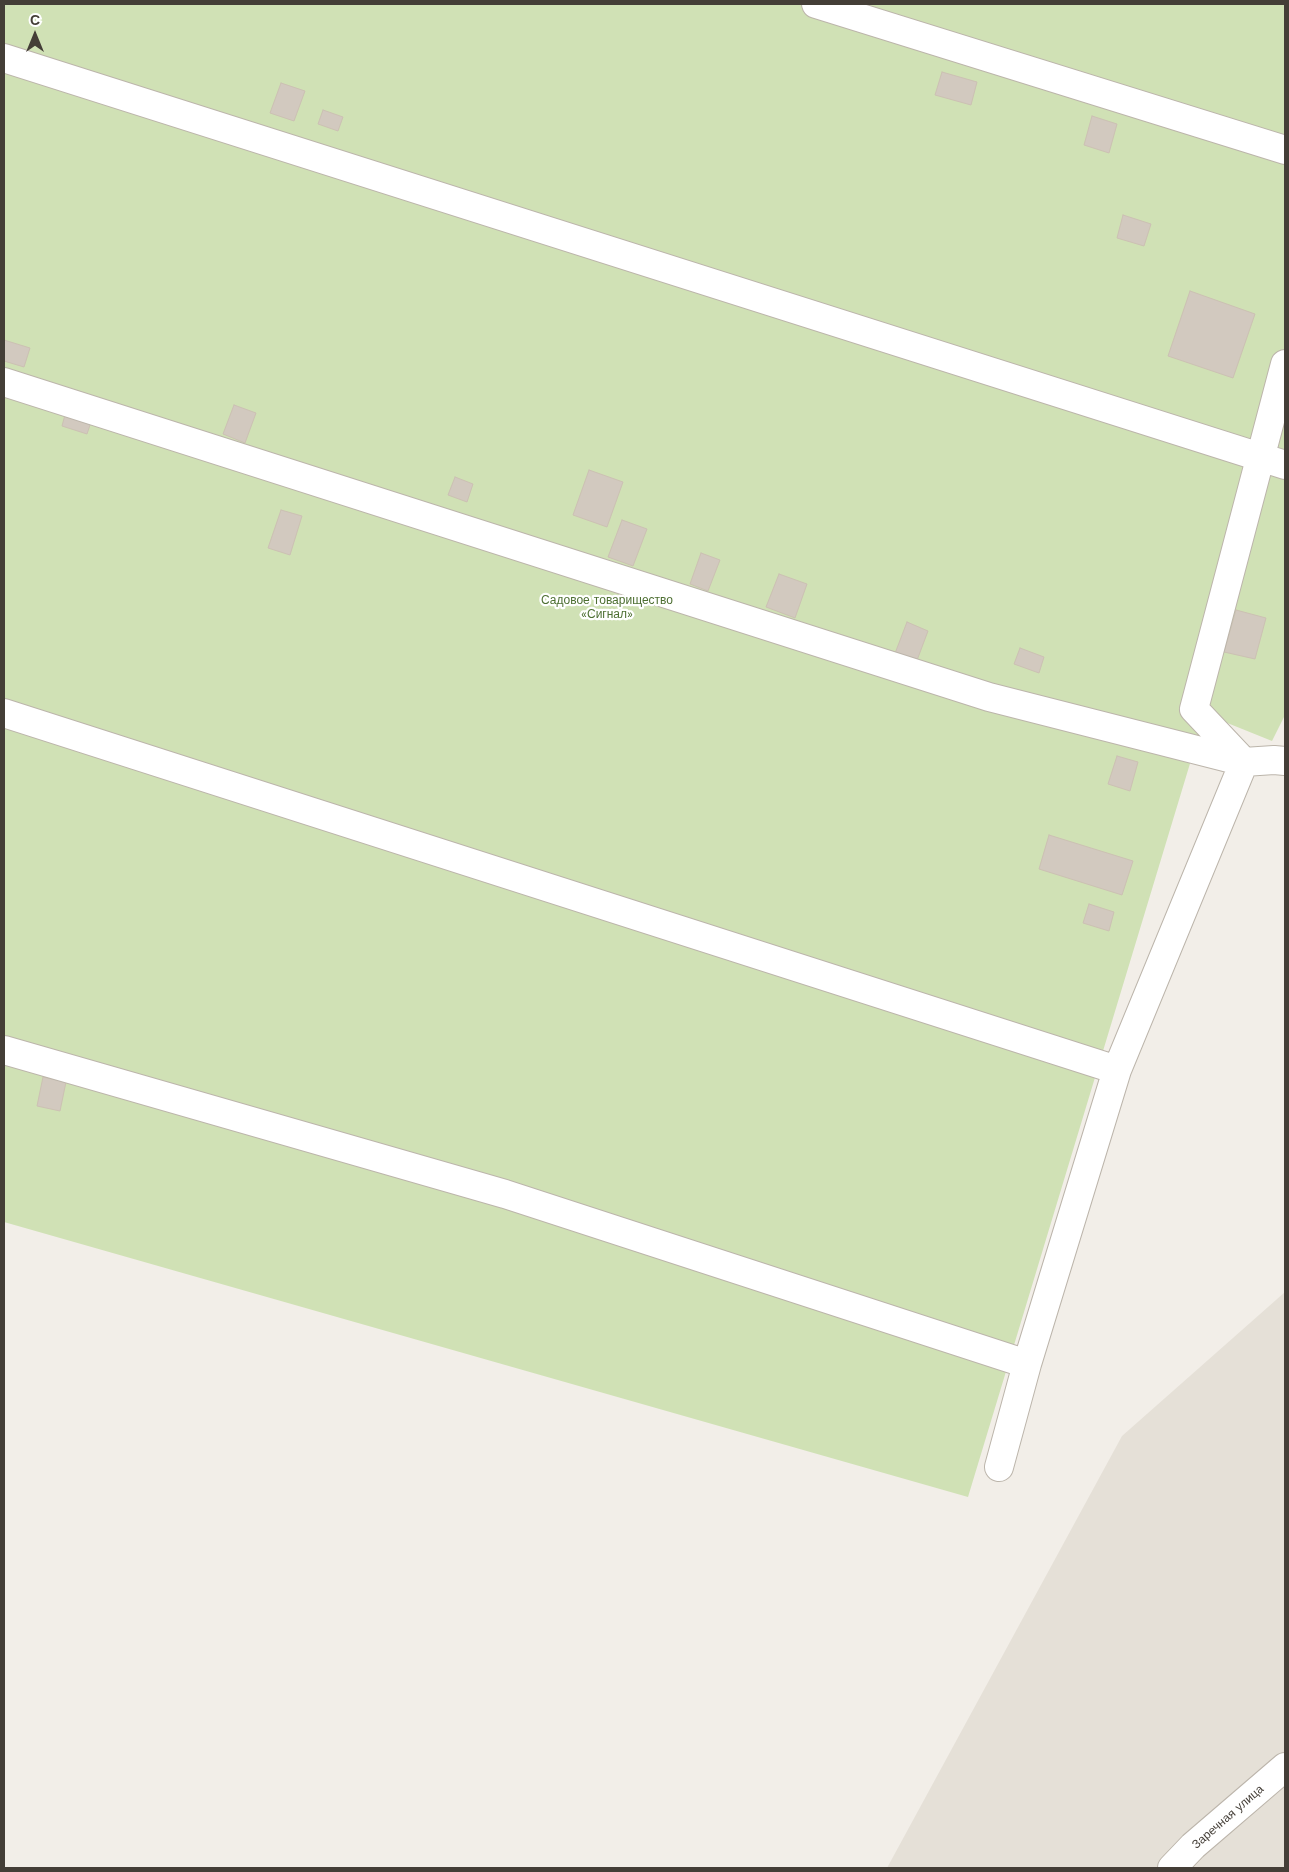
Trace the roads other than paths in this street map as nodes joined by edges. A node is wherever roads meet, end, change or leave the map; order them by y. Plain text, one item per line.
1 (816, 4) edge
2 (4, 58) edge
3 (1285, 150) edge
4 (1285, 364) edge
5 (4, 382) edge
6 (1260, 457) junction
7 (1285, 465) edge
8 (4, 713) edge
9 (1285, 761) edge
10 (1244, 762) junction
11 (4, 1050) edge
12 (1117, 1070) junction
13 (1027, 1364) junction
14 (999, 1467) dead end
15 (1285, 1767) edge
16 (1172, 1868) edge

1 - 3 street
2 - 6 street
4 - 6 street
5 - 10 street
6 - 7 street
6 - 10 street
8 - 12 street
9 - 10 street
10 - 12 street
11 - 13 street
12 - 13 street
13 - 14 street
15 - 16 street, Заречная улица

